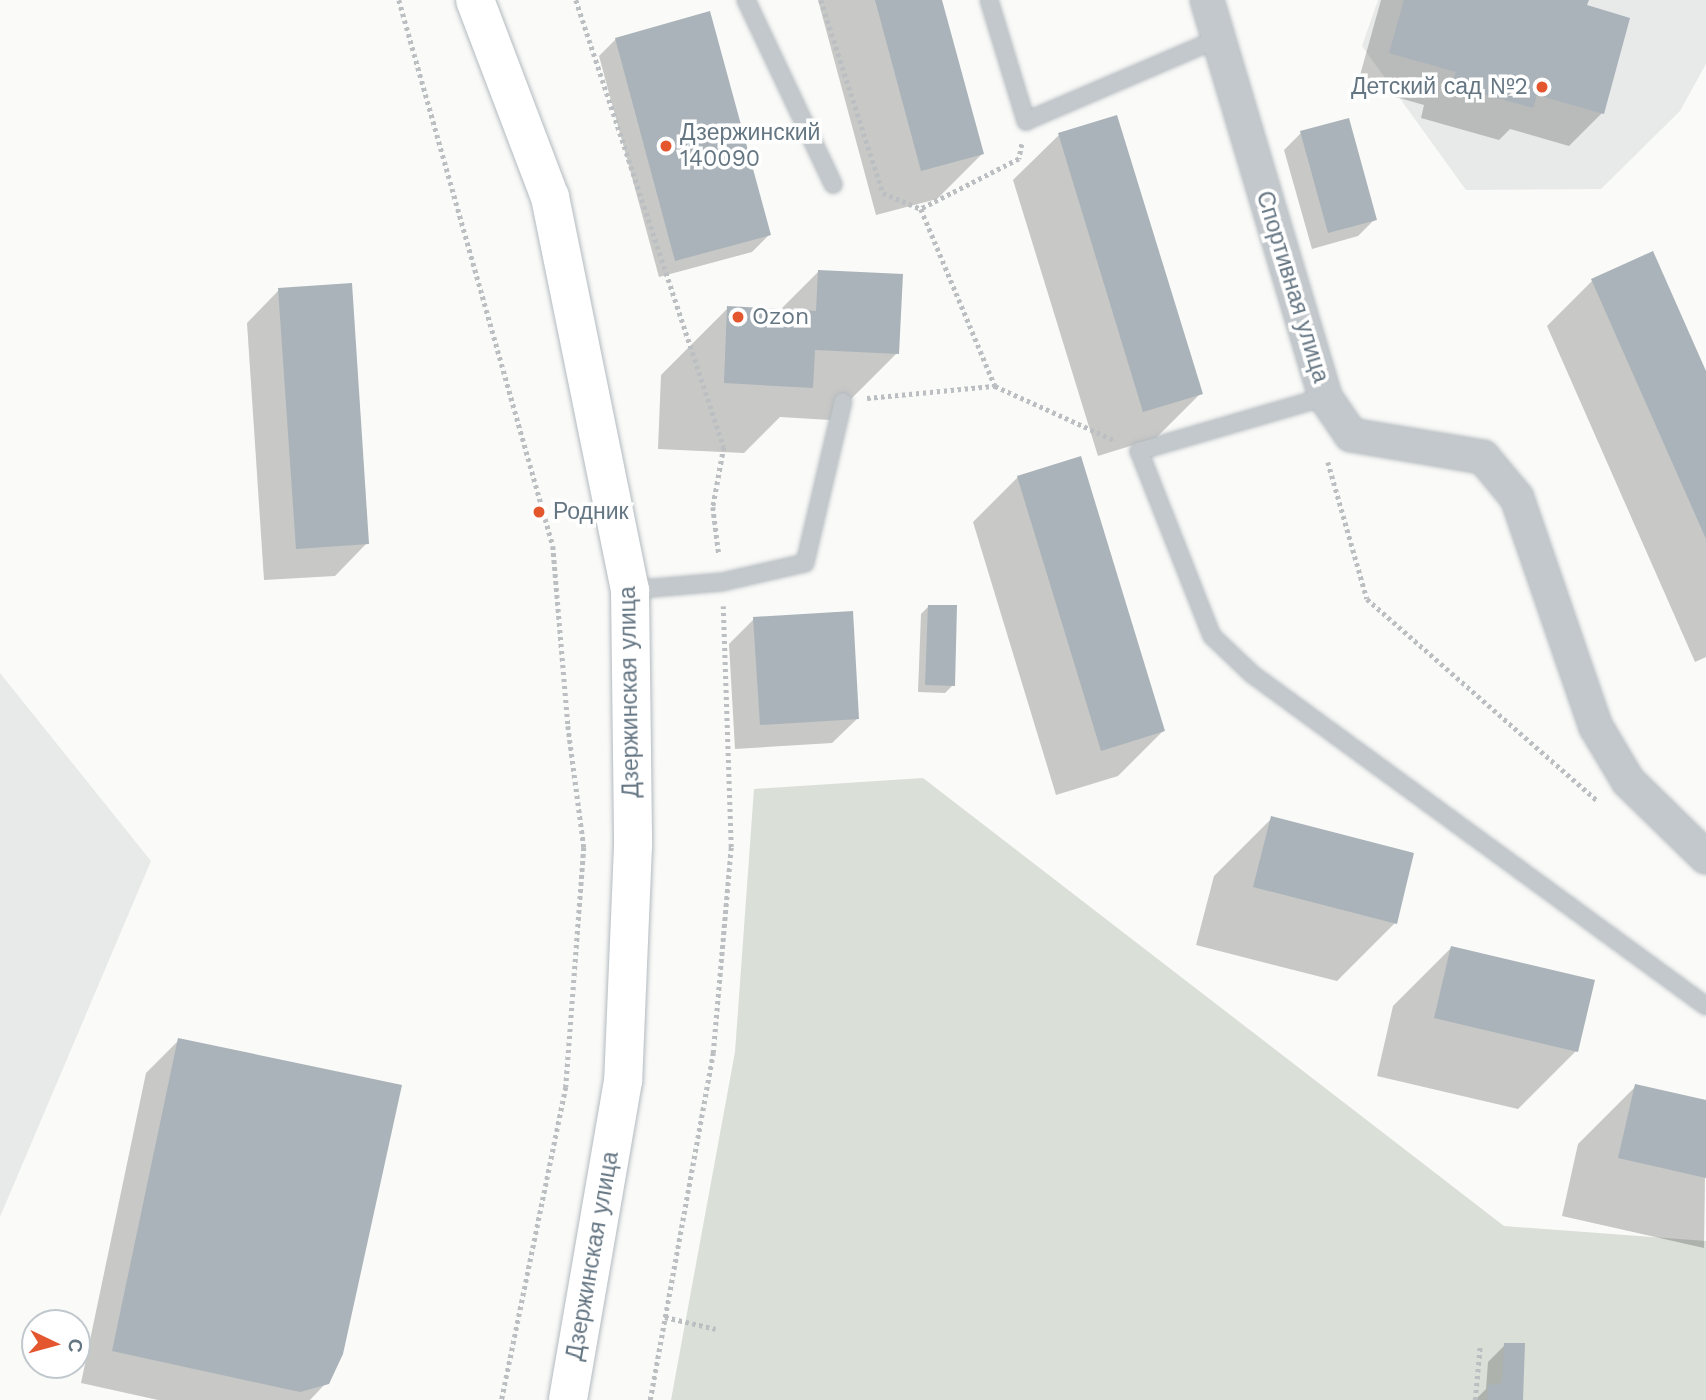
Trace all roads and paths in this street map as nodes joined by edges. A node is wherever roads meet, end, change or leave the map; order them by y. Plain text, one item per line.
1 (399, 0) edge
2 (475, 0) edge
3 (576, 0) edge
4 (746, 0) edge
5 (821, 0) edge
6 (989, 0) edge
7 (1207, 0) edge
8 (1217, 35) junction
9 (1027, 121) junction
10 (834, 184) dead end
11 (921, 209) junction
12 (995, 386) junction
13 (1317, 398) junction
14 (843, 401) joint
15 (1139, 451) junction
16 (722, 583) junction
17 (630, 590) junction
18 (1603, 806) dead end
19 (1706, 856) edge
20 (1706, 1006) edge
21 (665, 1317) junction
22 (716, 1329) dead end
23 (1480, 1346) dead end
24 (502, 1400) edge
25 (568, 1400) edge
26 (650, 1400) edge
27 (1475, 1400) edge

1 - 24 path
2 - 17 main road, Дзержинская улица
3 - 16 path
4 - 10 lane
5 - 11 path
6 - 9 lane
7 - 8 street, Спортивная улица
8 - 9 lane
8 - 13 street, Спортивная улица
9 - 11 path
11 - 12 path
12 - 14 path
12 - 15 path
13 - 15 lane
13 - 18 path
13 - 19 street, Спортивная улица
14 - 16 lane
15 - 20 lane
16 - 17 lane
16 - 21 path
17 - 25 main road, Дзержинская улица
21 - 22 path
21 - 26 path
23 - 27 path

